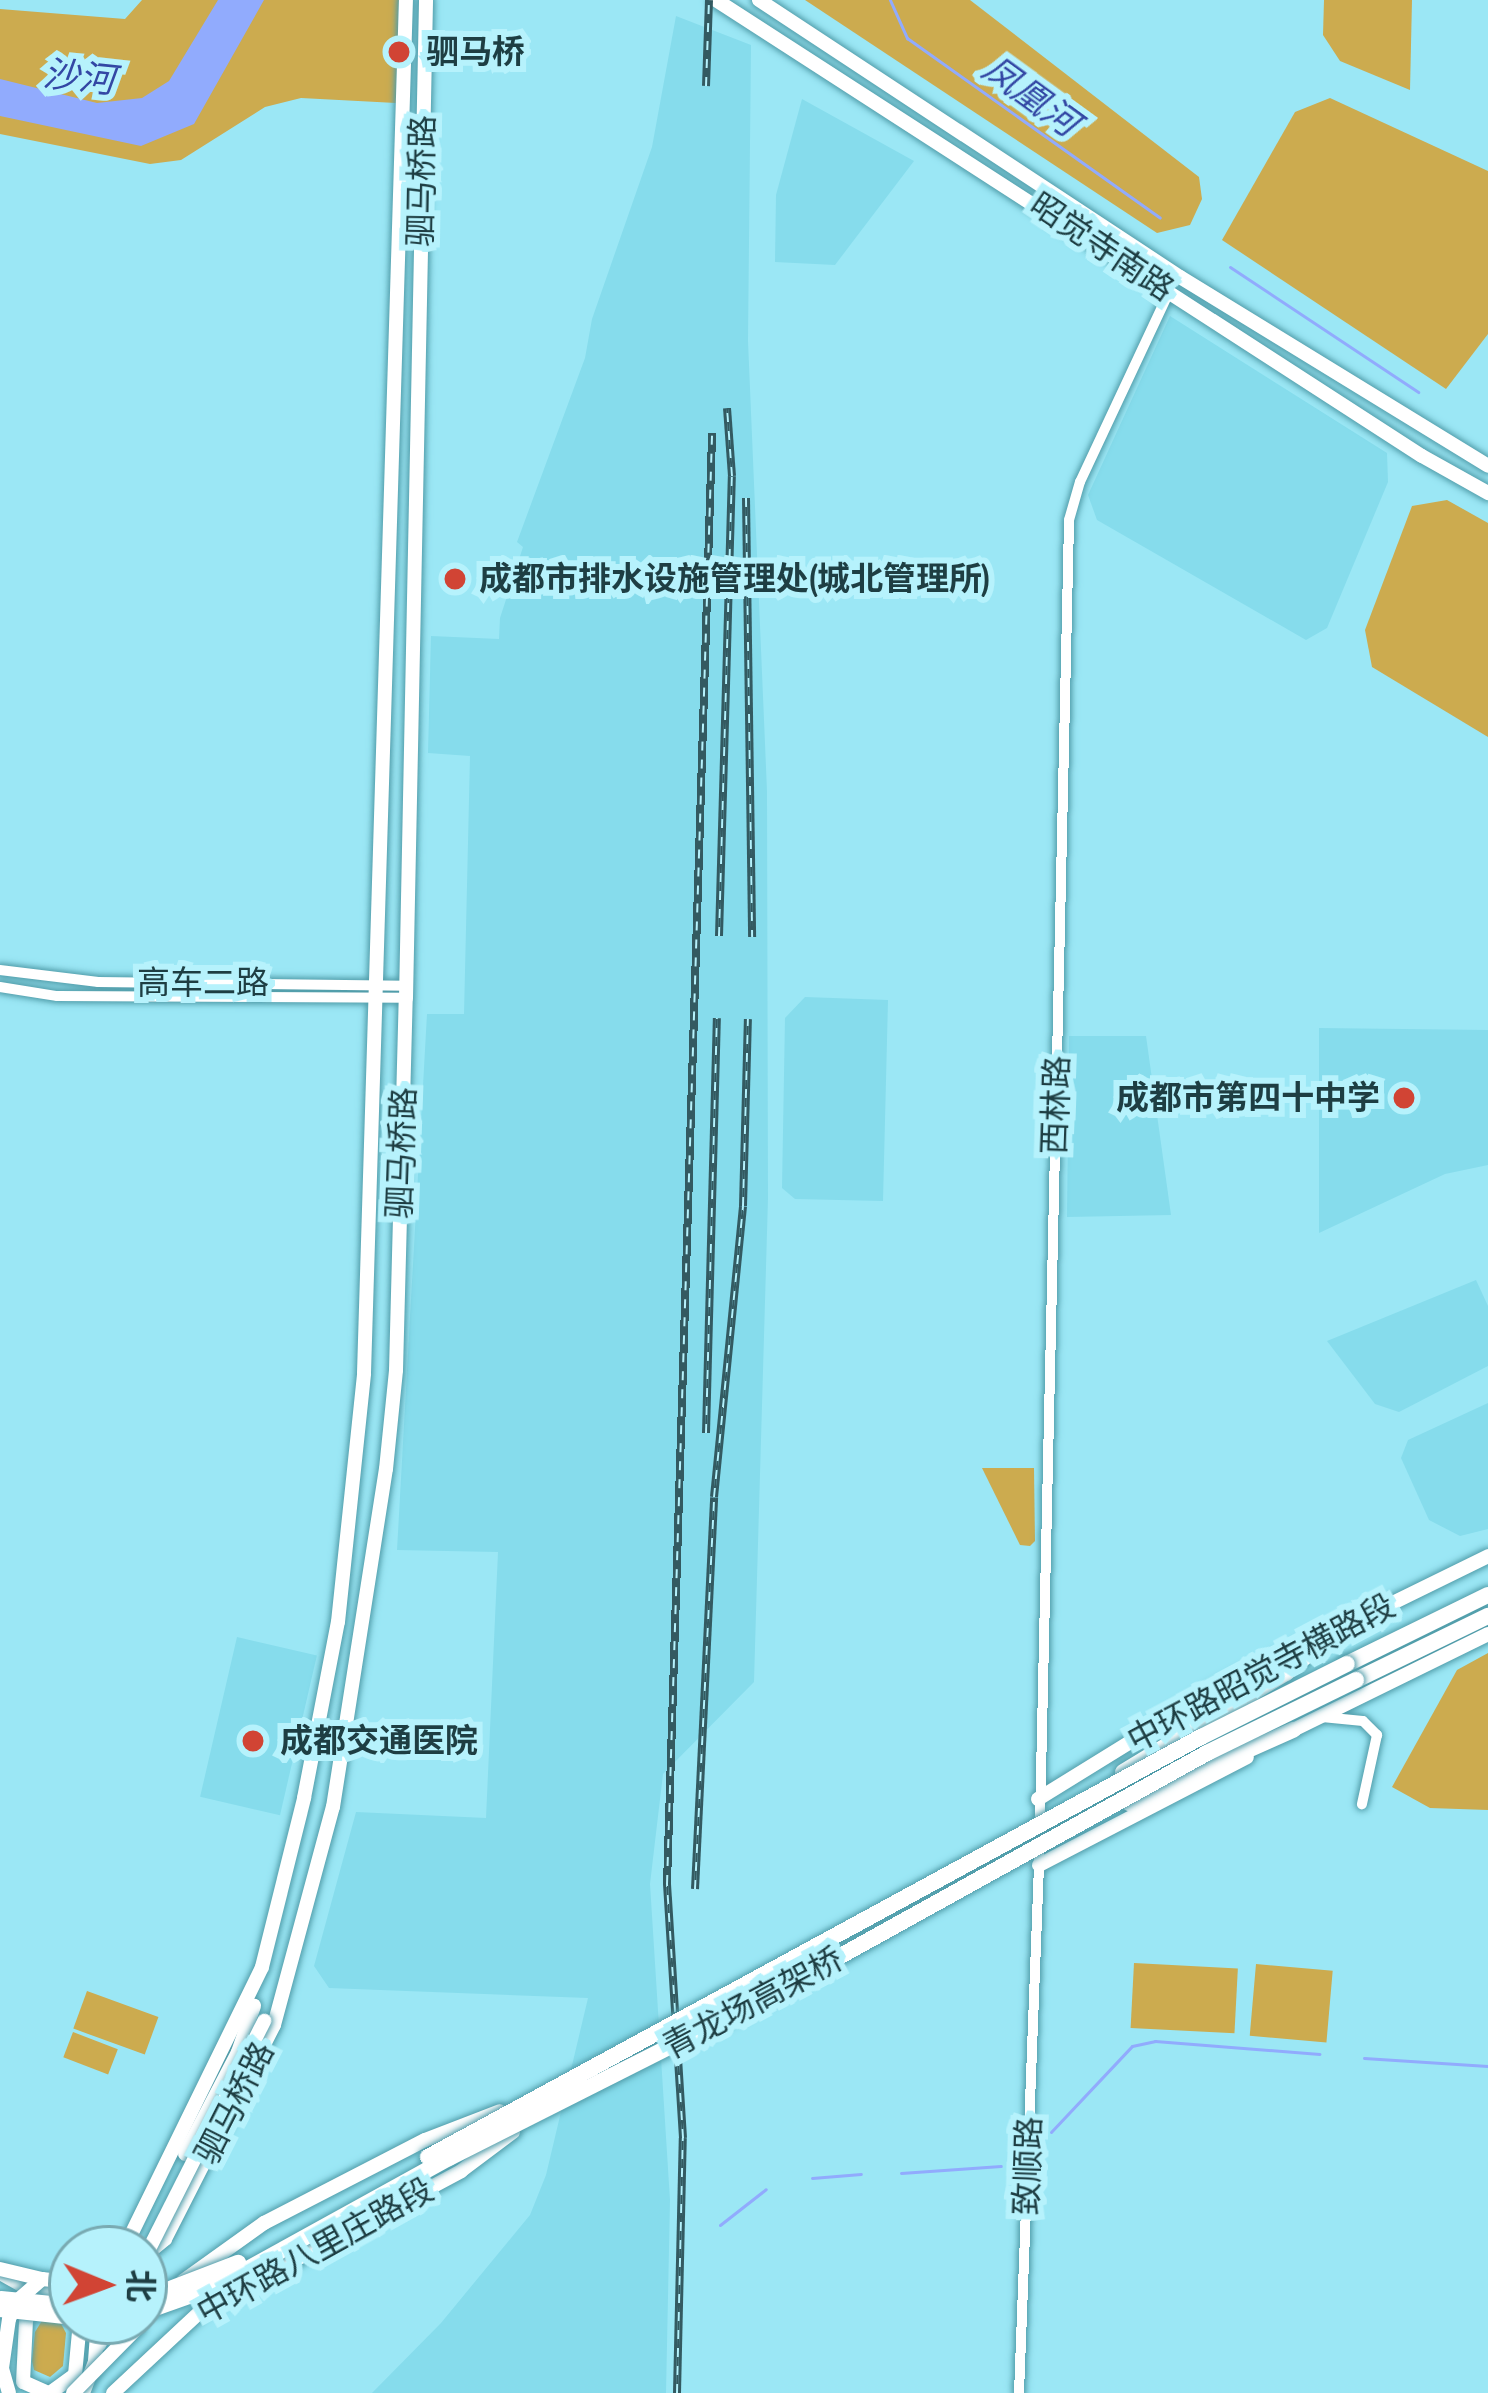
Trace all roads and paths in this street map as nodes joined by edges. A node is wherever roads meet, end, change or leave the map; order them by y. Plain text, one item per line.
1 (406, 0) edge
2 (426, 0) edge
3 (716, 0) edge
4 (759, 0) edge
5 (1169, 292) junction
6 (1488, 466) edge
7 (1488, 493) edge
8 (0, 970) edge
9 (0, 987) edge
10 (376, 992) junction
11 (406, 992) junction
12 (1488, 1556) edge
13 (1488, 1595) edge
14 (1488, 1616) edge
15 (1336, 1631) junction
16 (1488, 1634) edge
17 (1352, 1672) junction
18 (1322, 1717) junction
19 (1293, 1730) junction
20 (1038, 1799) junction
21 (1362, 1804) dead end
22 (1066, 1822) junction
23 (1039, 1865) junction
24 (1036, 1939) joint
25 (262, 1967) junction
26 (287, 1976) junction
27 (258, 2018) junction
28 (516, 2105) junction
29 (527, 2122) junction
30 (136, 2225) edge
31 (148, 2225) edge
32 (160, 2225) edge
33 (168, 2233) edge
34 (0, 2271) edge
35 (48, 2287) edge
36 (168, 2289) edge
37 (48, 2291) edge
38 (48, 2294) edge
39 (168, 2295) edge
40 (0, 2299) edge
41 (48, 2303) edge
42 (168, 2307) edge
43 (0, 2309) edge
44 (48, 2315) edge
45 (79, 2345) edge
46 (97, 2345) edge
47 (99, 2345) edge
48 (119, 2345) edge
49 (97, 2349) junction
50 (1, 2365) edge
51 (78, 2388) edge
52 (12, 2390) edge
53 (49, 2393) edge
54 (113, 2393) edge
55 (1019, 2393) edge

1 - 10 main road, 驷马桥路
2 - 11 main road, 驷马桥路
3 - 5 main road, 昭觉寺南路
4 - 6 main road, 昭觉寺南路
5 - 7 main road, 昭觉寺南路
5 - 20 street, 西林路
8 - 10 street, 高车二路
9 - 10 street, 高车二路
10 - 11 street, 高车二路
10 - 25 main road, 驷马桥路
11 - 26 main road, 驷马桥路
12 - 15 main road, 中环路昭觉寺横路段
13 - 17 highway
14 - 17 highway
15 - 20 main road, 中环路昭觉寺横路段
15 - 22 highway, bridge
16 - 18 main road, 中环路昭觉寺横路段
17 - 22 highway, 青龙场高架桥, bridge
18 - 19 main road, 中环路昭觉寺横路段
18 - 21 street
19 - 22 highway, bridge
19 - 23 main road, 中环路昭觉寺横路段
20 - 23 street, 西林路
22 - 28 highway, 青龙场高架桥, bridge
22 - 29 highway, 青龙场高架桥, bridge
23 - 24 street, 西林路
24 - 55 street, 致顺路
25 - 27 main road
25 - 30 main road, 驷马桥路
26 - 27 main road
26 - 33 main road, 驷马桥路
27 - 31 main road
27 - 32 main road, bridge
28 - 36 highway, 青龙场高架桥, bridge
28 - 39 main road, 中环路八里庄路段, bridge
29 - 42 highway, 青龙场高架桥, bridge
29 - 54 main road, 中环路八里庄路段, bridge
34 - 35 main road, bridge
37 - 50 main road, bridge
38 - 40 highway, bridge
41 - 52 main road
43 - 44 highway, bridge
45 - 51 main road
46 - 49 main road
47 - 49 main road
48 - 51 main road, 中环路八里庄路段, bridge
49 - 51 main road, bridge
50 - 52 main road, bridge
51 - 53 main road, 中环路八里庄路段
52 - 53 main road

